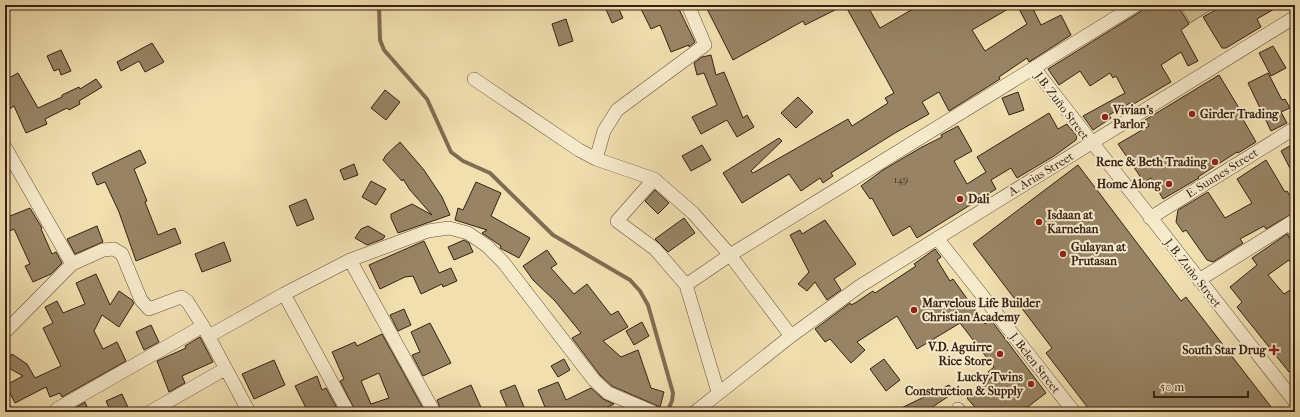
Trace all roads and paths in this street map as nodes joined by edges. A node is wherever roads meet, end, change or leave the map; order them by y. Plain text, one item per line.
1 (688, 5) edge
2 (1136, 5) edge
3 (1295, 17) edge
4 (1034, 68) junction
5 (474, 79) dead end
6 (1295, 128) edge
7 (1091, 144) junction
8 (5, 147) edge
9 (596, 159) junction
10 (654, 179) junction
11 (1150, 218) junction
12 (1291, 222) edge
13 (937, 238) junction
14 (1295, 238) edge
15 (730, 255) junction
16 (350, 260) junction
17 (72, 264) junction
18 (1199, 280) junction
19 (686, 285) junction
20 (284, 294) junction
21 (206, 331) junction
22 (5, 332) edge
23 (791, 336) junction
24 (226, 369) junction
25 (718, 392) junction
26 (1295, 402) edge
27 (5, 409) edge
28 (57, 409) dead end
29 (7, 412) edge
30 (150, 412) edge
31 (249, 412) edge
32 (348, 412) edge
33 (434, 412) edge
34 (653, 412) edge
35 (695, 412) edge
36 (1074, 412) edge

1 - 9 street
2 - 4 street
3 - 7 street, A. Arias Street
4 - 7 street, J.B. Zuño Street
4 - 15 street
5 - 9 street
6 - 11 street, E. Suanes Street
7 - 11 street, J. B. Zuño Street
7 - 13 street, A. Arias Street
8 - 17 street
9 - 10 street
10 - 15 street
10 - 19 street
11 - 18 street, J. B. Zuño Street
12 - 14 lane
12 - 18 street
13 - 23 street, A. Arias Street
13 - 36 street, J. Belen Street
15 - 19 street
15 - 23 street
16 - 20 street
16 - 33 street
16 - 34 street
17 - 21 street
17 - 22 street
18 - 26 street, J. B. Zuño Street
19 - 25 street
20 - 21 street
20 - 32 street
21 - 24 street
21 - 28 street
23 - 25 street, A. Arias Street
24 - 30 street
24 - 31 street
25 - 35 street, A. Arias Street
27 - 29 street

